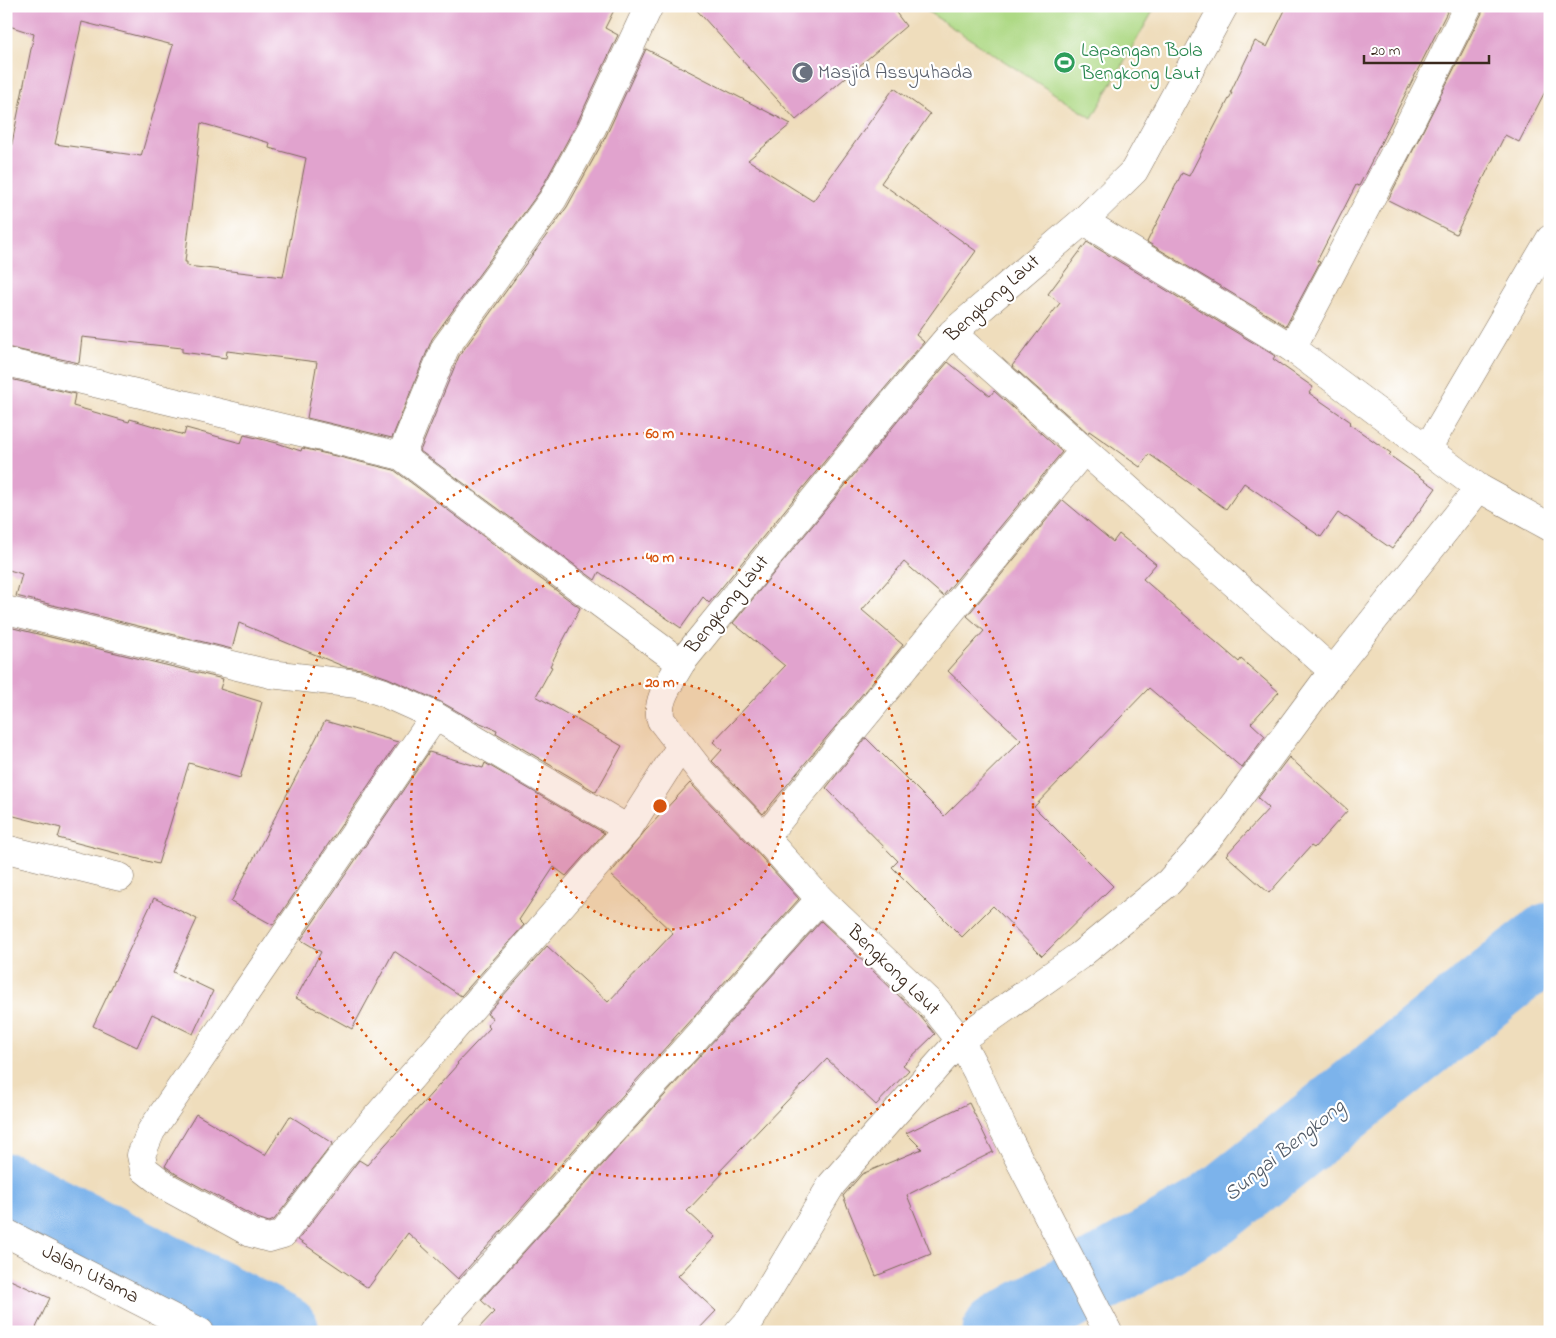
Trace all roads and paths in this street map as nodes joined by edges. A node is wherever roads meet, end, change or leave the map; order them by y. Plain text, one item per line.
1 (649, 6) edge
2 (1224, 6) edge
3 (1468, 6) edge
4 (1083, 221) junction
5 (1550, 239) edge
6 (952, 333) junction
7 (1292, 348) junction
8 (6, 362) edge
9 (1427, 449) junction
10 (1084, 450) junction
11 (401, 456) junction
12 (1480, 488) junction
13 (1550, 526) edge
14 (6, 610) edge
15 (681, 663) junction
16 (1333, 671) junction
17 (435, 716) junction
18 (681, 746) junction
19 (628, 829) junction
20 (764, 837) junction
21 (6, 850) edge
22 (120, 877) dead end
23 (820, 899) junction
24 (960, 1040) junction
25 (6, 1233) edge
26 (200, 1332) edge
27 (432, 1332) edge
28 (739, 1332) edge
29 (1108, 1332) edge

1 - 11 street
2 - 4 street, Bengkong Laut
3 - 7 street
4 - 6 street, Bengkong Laut
4 - 7 street
5 - 9 street
6 - 10 street
6 - 15 street, Bengkong Laut
7 - 9 street
8 - 11 street
9 - 12 street
10 - 16 street
10 - 20 street
11 - 15 street
12 - 13 street
12 - 16 street
14 - 17 street
15 - 18 street, Bengkong Laut
16 - 24 street
17 - 19 street
17 - 19 street
18 - 19 street
18 - 20 street, Bengkong Laut
20 - 23 street, Bengkong Laut
21 - 22 street
23 - 24 street, Bengkong Laut
23 - 27 street
24 - 28 street
24 - 29 street, Bengkong Laut
25 - 26 street, Jalan Utama

